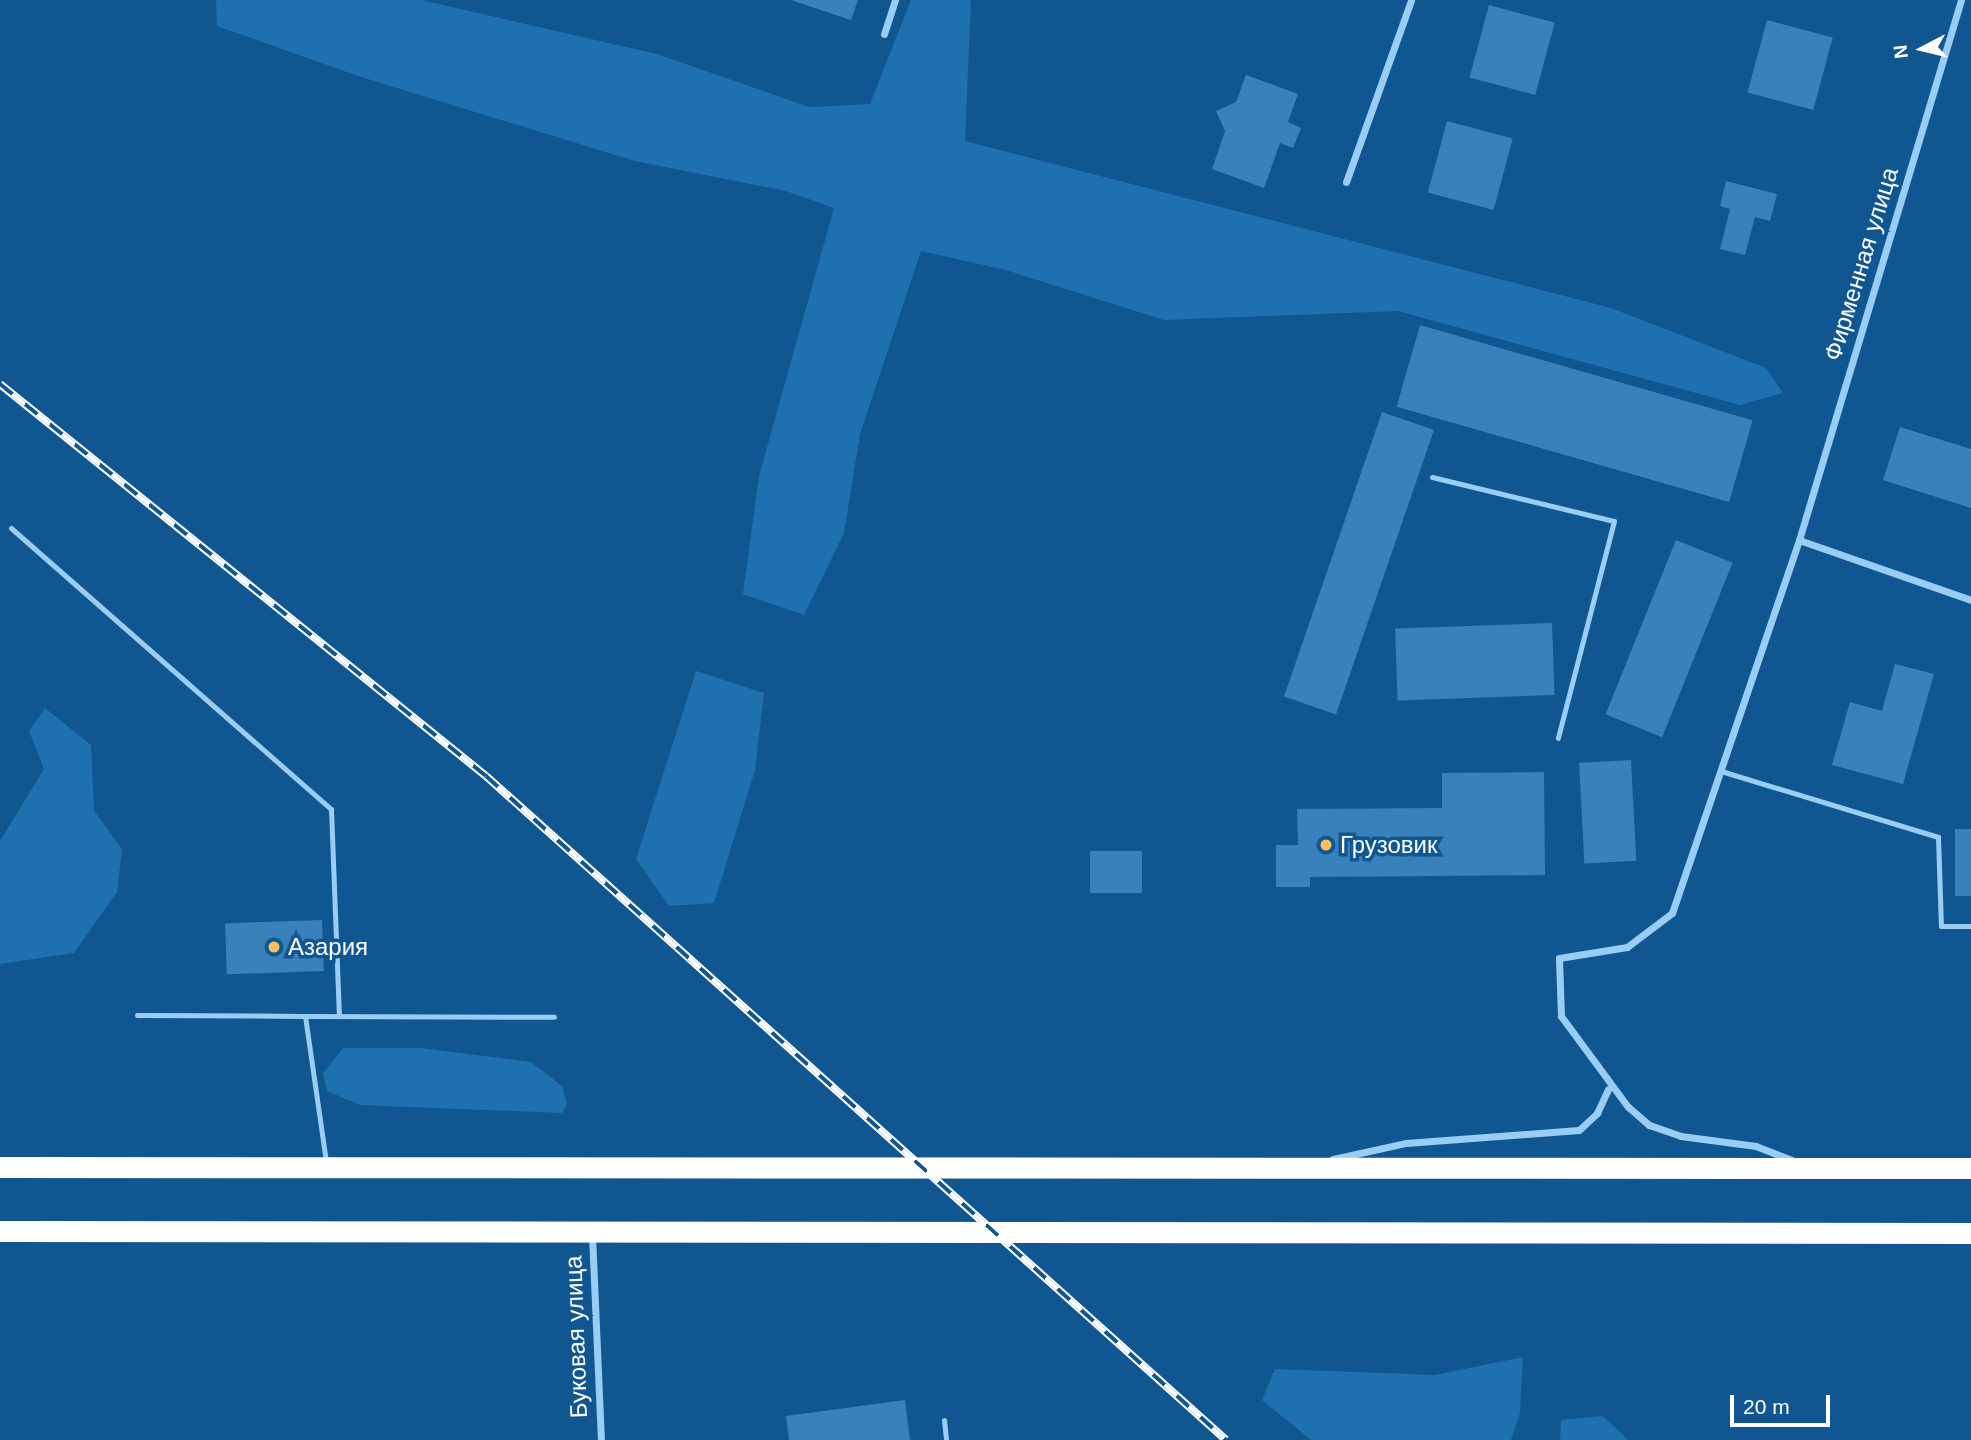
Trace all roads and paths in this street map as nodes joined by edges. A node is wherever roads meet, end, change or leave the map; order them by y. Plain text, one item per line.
1 (895, 0) edge
2 (1411, 0) edge
3 (1961, 0) edge
4 (884, 34) dead end
5 (1346, 182) dead end
6 (1432, 477) dead end
7 (11, 528) dead end
8 (1799, 540) junction
9 (1971, 600) edge
10 (1558, 738) dead end
11 (1721, 771) junction
12 (1971, 926) edge
13 (137, 1015) dead end
14 (305, 1016) junction
15 (339, 1016) junction
16 (554, 1017) dead end
17 (1608, 1088) junction
18 (0, 1167) edge
19 (1971, 1168) edge
20 (327, 1169) junction
21 (1286, 1169) junction
22 (1814, 1169) junction
23 (0, 1231) edge
24 (592, 1233) junction
25 (1971, 1233) edge
26 (944, 1420) dead end
27 (601, 1440) edge
28 (946, 1440) edge

1 - 4 street
2 - 5 street
3 - 8 street, Фирменная улица
6 - 10 lane
7 - 15 lane
8 - 9 street
8 - 11 street, Фирменная улица
11 - 12 lane
11 - 17 street, Фирменная улица
13 - 14 lane
14 - 15 lane
14 - 20 lane
15 - 16 lane
17 - 21 street
17 - 22 street
18 - 20 highway
19 - 22 highway
20 - 21 highway
21 - 22 highway
23 - 24 highway
24 - 25 highway
24 - 27 street, Буковая улица
26 - 28 lane

